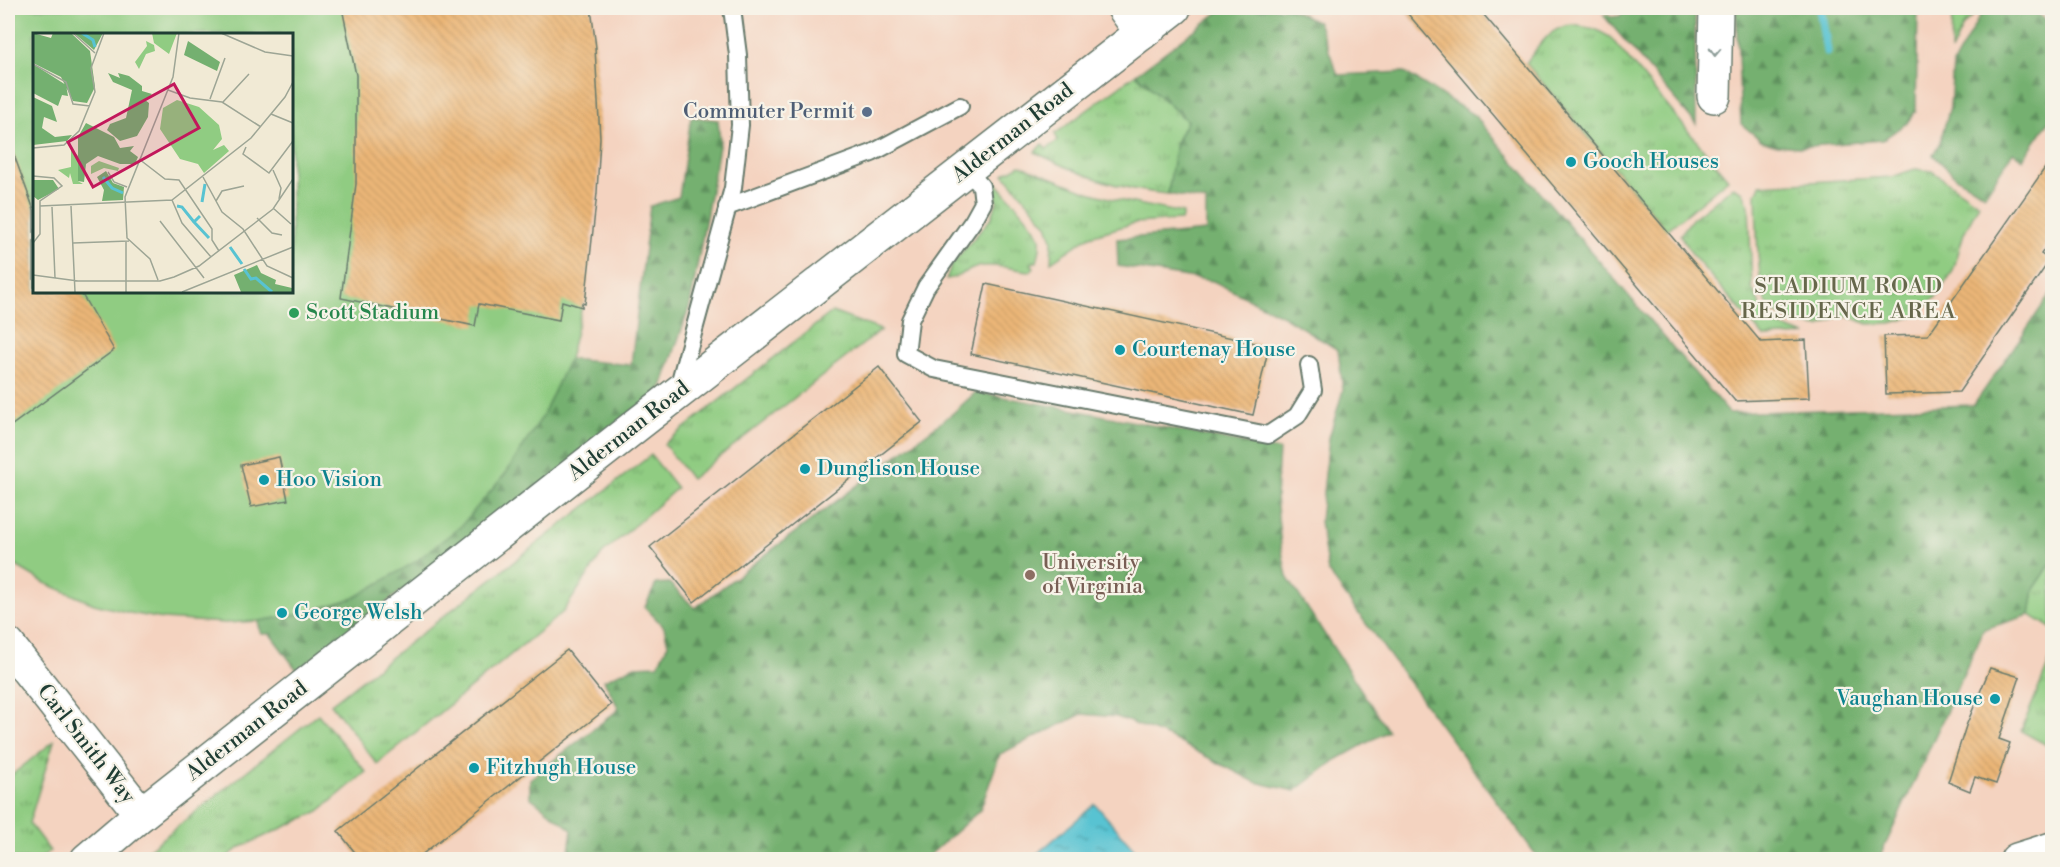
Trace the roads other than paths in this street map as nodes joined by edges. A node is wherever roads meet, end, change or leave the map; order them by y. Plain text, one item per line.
1 (732, 8) edge
2 (1174, 8) edge
3 (1716, 8) edge
4 (1133, 20) edge
5 (1714, 96) dead end
6 (960, 106) dead end
7 (966, 169) junction
8 (727, 207) junction
9 (1309, 365) dead end
10 (676, 394) junction
11 (8, 645) edge
12 (141, 814) junction
13 (2052, 849) edge
14 (87, 860) edge
15 (2017, 860) edge

1 - 8 lane
2 - 4 main road, Alderman Road
3 -> 5 main road
4 - 7 main road, Alderman Road
6 - 8 lane
7 - 9 lane
7 - 10 main road, Alderman Road
8 - 10 lane
10 - 12 main road, Alderman Road
11 - 12 main road, Carl Smith Way
12 - 14 main road, Alderman Road
13 - 15 main road

